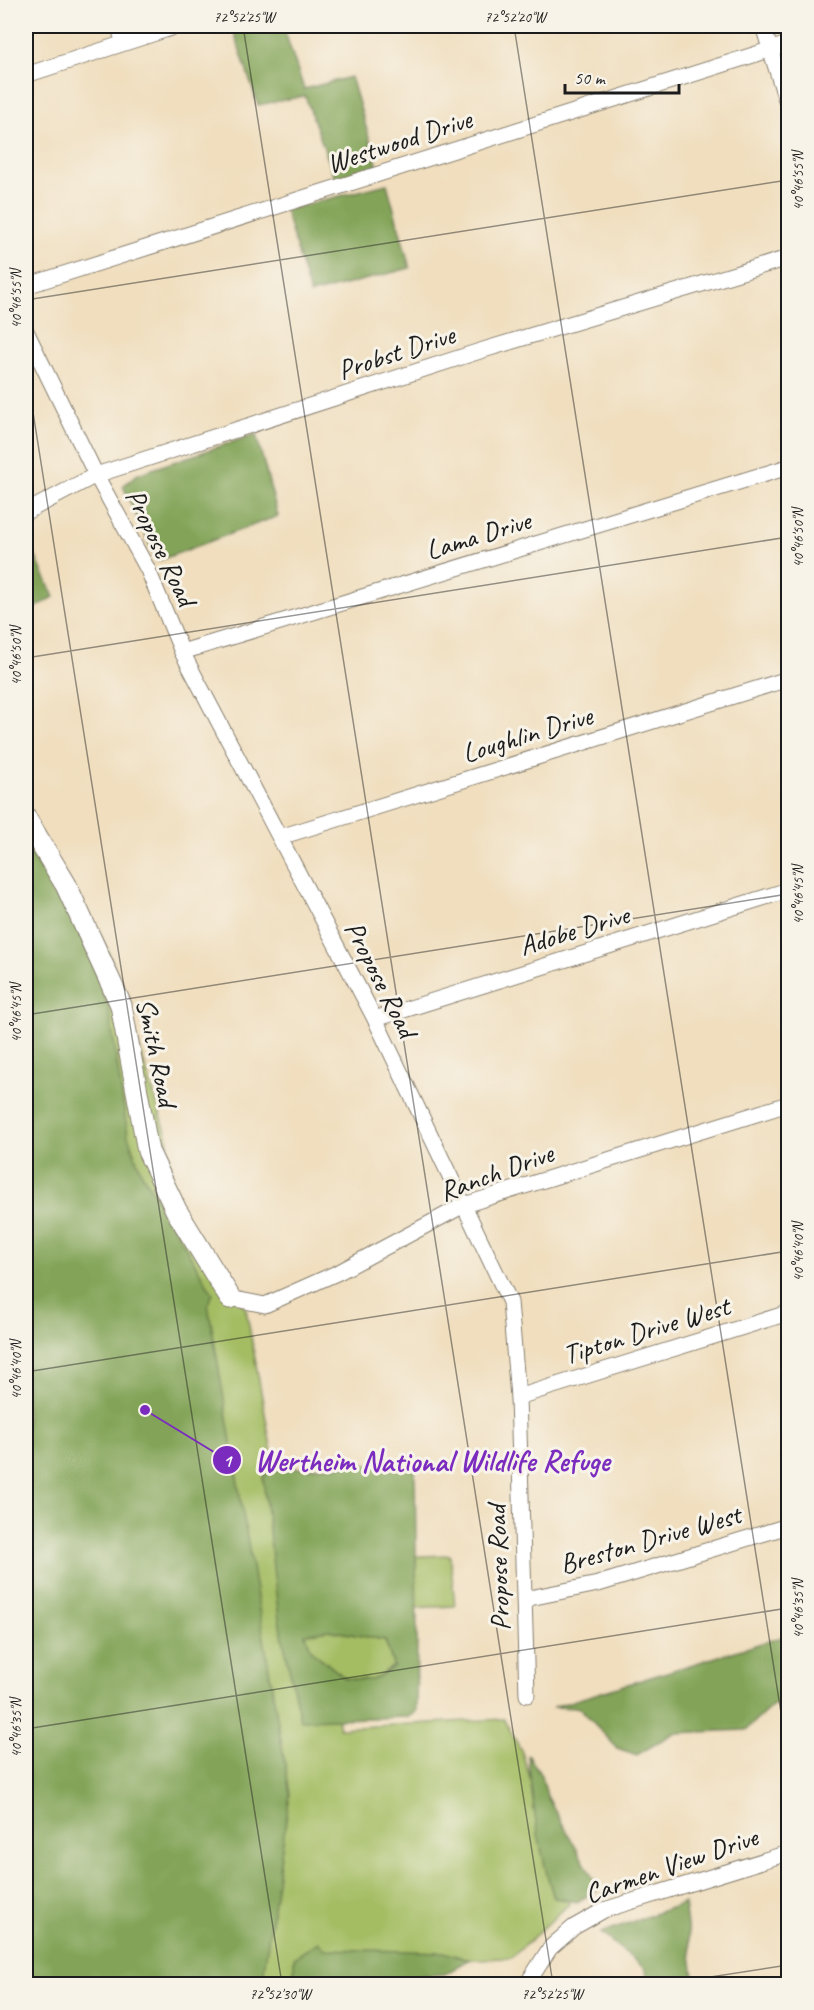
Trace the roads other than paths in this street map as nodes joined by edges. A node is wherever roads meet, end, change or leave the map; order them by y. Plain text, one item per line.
1 (119, 26) edge
2 (177, 26) edge
3 (763, 26) edge
4 (123, 42) junction
5 (789, 44) edge
6 (770, 50) junction
7 (26, 75) edge
8 (789, 106) edge
9 (789, 258) edge
10 (26, 286) edge
11 (26, 331) edge
12 (789, 466) edge
13 (96, 475) junction
14 (26, 512) edge
15 (182, 652) junction
16 (789, 679) edge
17 (26, 819) edge
18 (280, 837) junction
19 (789, 890) edge
20 (375, 1019) junction
21 (789, 1104) edge
22 (464, 1205) junction
23 (230, 1298) joint
24 (789, 1313) edge
25 (518, 1397) junction
26 (789, 1526) edge
27 (525, 1599) junction
28 (526, 1695) dead end
29 (789, 1852) edge
30 (527, 1984) edge

1 - 4 street
2 - 4 street
3 - 6 street
4 - 7 street
5 - 6 street, Westwood Drive
6 - 8 street
6 - 10 street, Westwood Drive
9 - 13 street, Probst Drive
11 - 13 street, Propose Road
12 - 15 street, Lama Drive
13 - 14 street, Probst Drive
13 - 15 street, Propose Road
15 - 18 street, Propose Road
16 - 18 street, Loughlin Drive
17 - 23 street, Smith Road
18 - 20 street, Propose Road
19 - 20 street, Adobe Drive
20 - 22 street, Propose Road
21 - 22 street, Ranch Drive
22 - 23 street, Ranch Drive
22 - 25 street, Propose Road
24 - 25 street, Tipton Drive West
25 - 27 street, Propose Road
26 - 27 street, Breston Drive West
27 - 28 street, Propose Road
29 - 30 street, Carmen View Drive

